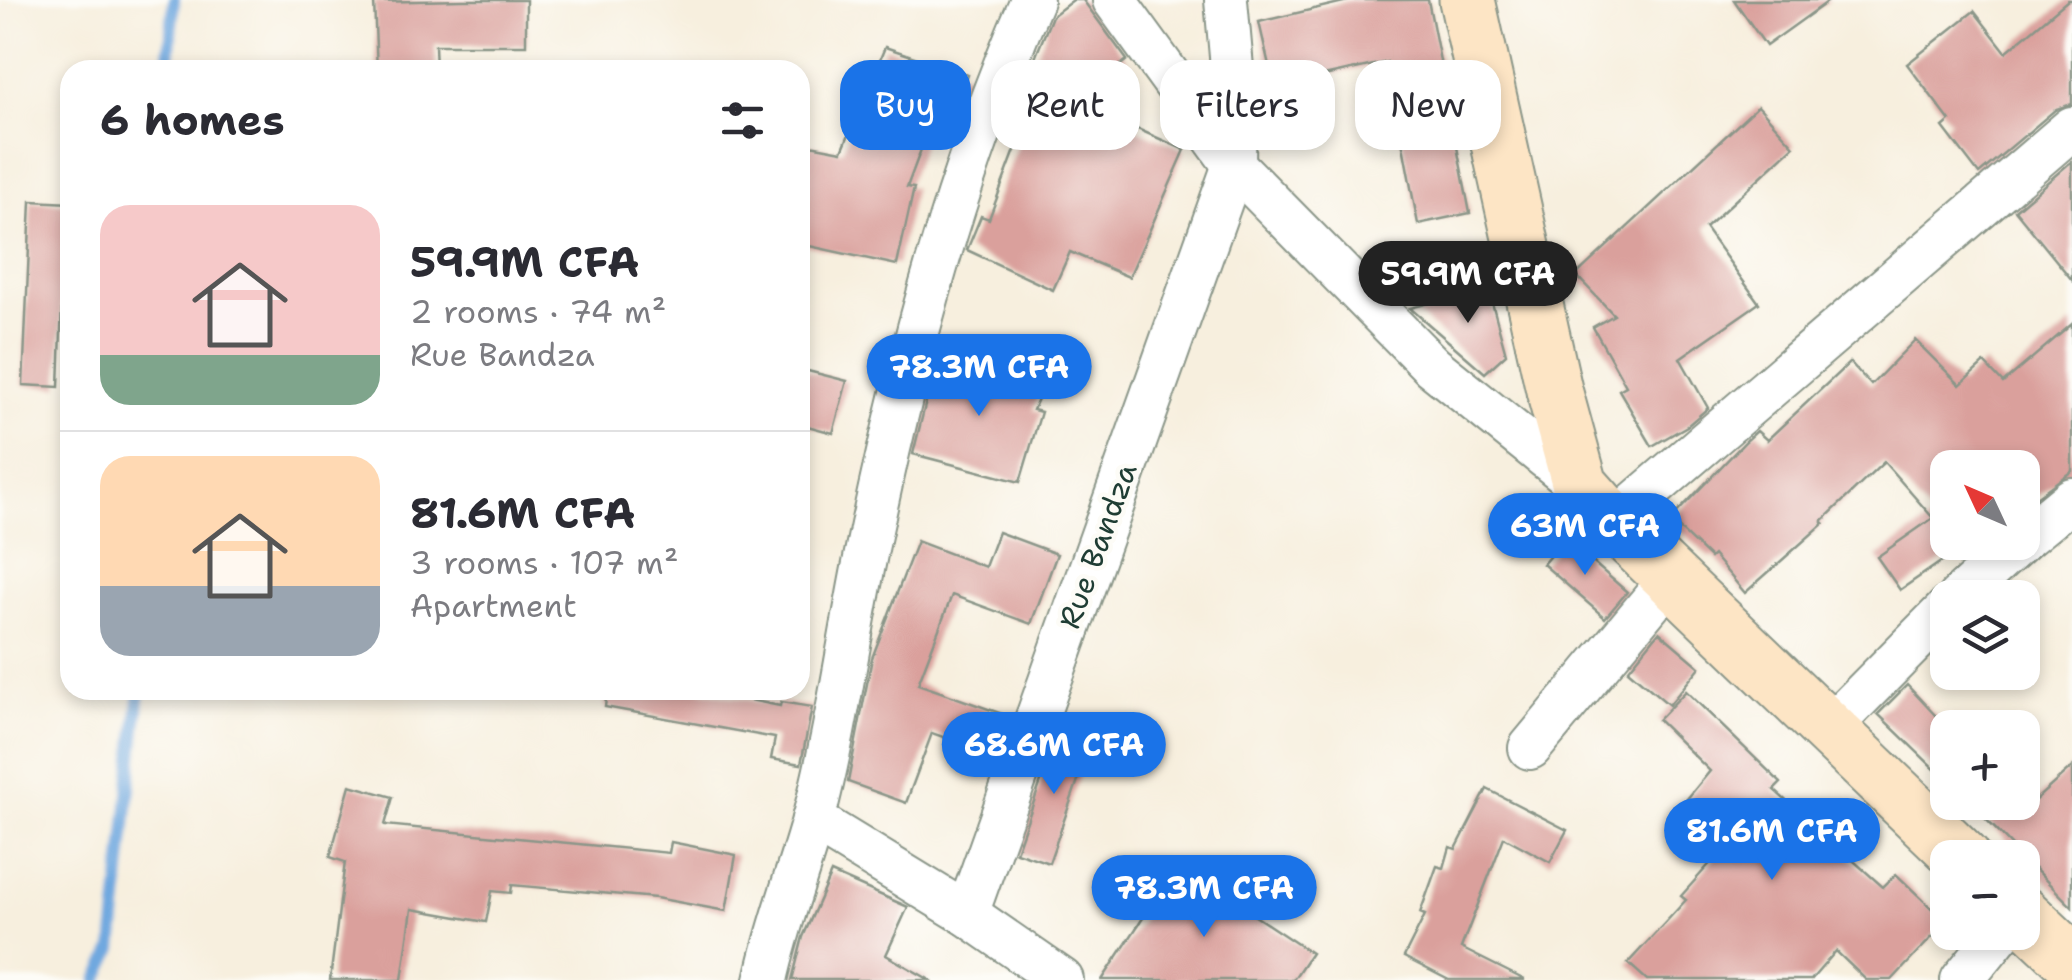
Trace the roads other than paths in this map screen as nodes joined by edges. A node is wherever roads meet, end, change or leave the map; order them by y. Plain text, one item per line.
1 (1032, 0) edge
2 (1114, 0) edge
3 (1226, 0) edge
4 (1467, 0) edge
5 (2072, 128) edge
6 (1234, 165) junction
7 (2072, 498) edge
8 (1596, 504) junction
9 (2040, 525) edge
10 (2000, 560) edge
11 (1672, 577) junction
12 (1978, 580) edge
13 (1930, 626) edge
14 (1828, 729) junction
15 (1530, 748) dead end
16 (813, 820) junction
17 (1944, 840) edge
18 (967, 914) junction
19 (2040, 931) edge
20 (1986, 950) edge
21 (2072, 961) edge
22 (766, 980) edge
23 (1062, 980) edge
24 (1962, 980) edge

1 - 16 street
2 - 6 street
3 - 6 street, Rue Bandza
4 - 8 street
5 - 8 street
6 - 8 street
6 - 18 street, Rue Bandza
7 - 9 street
8 - 11 street
10 - 12 street
11 - 14 street
11 - 15 street
13 - 14 street
14 - 17 street
16 - 18 street
16 - 22 street
18 - 23 street
19 - 21 street
20 - 24 street

